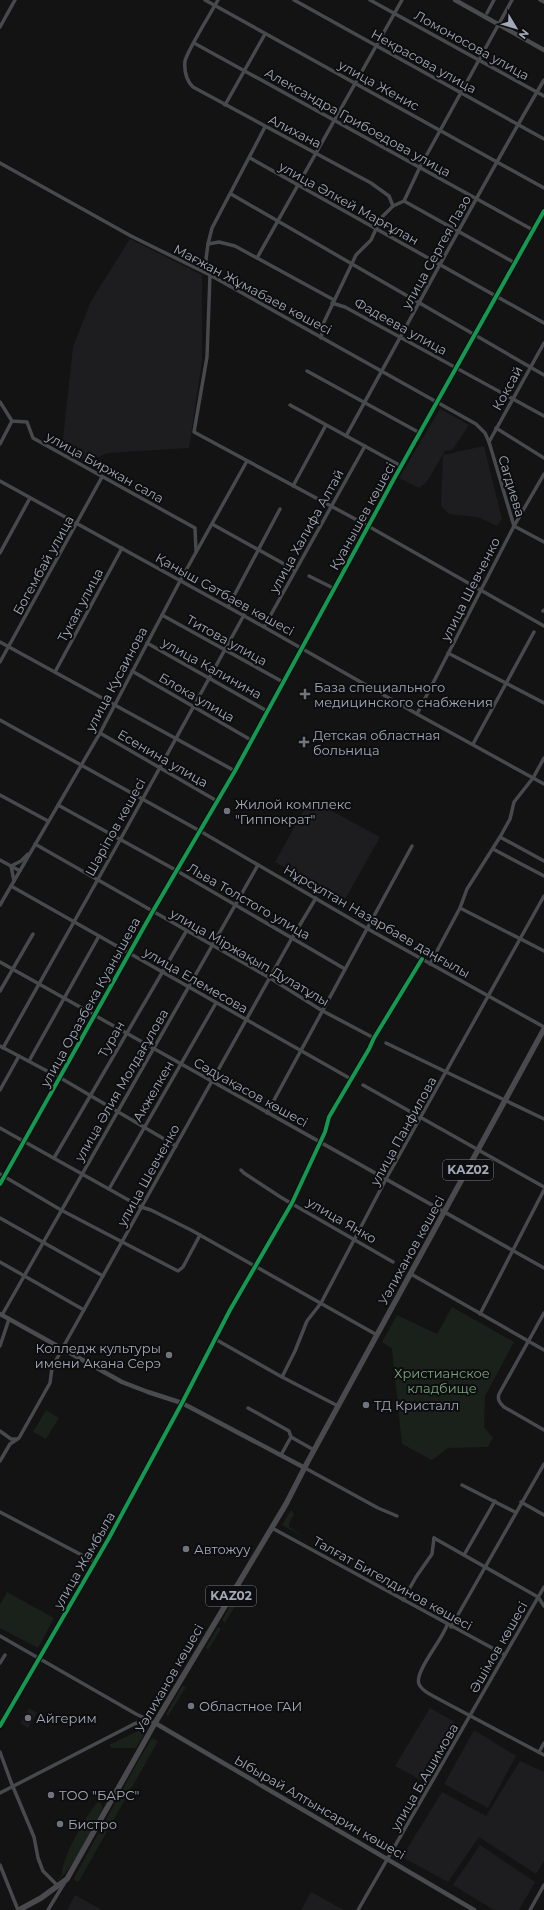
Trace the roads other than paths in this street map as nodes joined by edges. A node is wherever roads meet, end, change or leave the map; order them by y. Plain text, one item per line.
1 (15, 0) edge
2 (205, 0) edge
3 (218, 0) edge
4 (294, 0) edge
5 (370, 0) edge
6 (402, 0) edge
7 (455, 0) edge
8 (494, 0) edge
9 (512, 0) edge
10 (540, 0) edge
11 (462, 2) edge
12 (544, 2) edge
13 (215, 6) junction
14 (394, 13) junction
15 (487, 13) dead end
16 (498, 25) junction
17 (0, 27) edge
18 (265, 34) junction
19 (194, 43) junction
20 (376, 45) junction
21 (544, 50) edge
22 (479, 59) junction
23 (245, 70) junction
24 (544, 80) edge
25 (355, 84) junction
26 (537, 92) junction
27 (461, 93) junction
28 (544, 96) edge
29 (226, 105) junction
30 (335, 120) junction
31 (519, 125) junction
32 (265, 127) junction
33 (440, 130) junction
34 (544, 139) edge
35 (316, 153) junction
36 (250, 158) junction
37 (498, 162) junction
38 (0, 163) edge
39 (420, 167) junction
40 (298, 186) junction
41 (544, 188) edge
42 (231, 194) junction
43 (477, 199) junction
44 (404, 201) junction
45 (393, 206) junction
46 (544, 211) edge
47 (278, 222) junction
48 (376, 228) junction
49 (533, 230) junction
50 (459, 232) junction
51 (208, 244) junction
52 (257, 258) junction
53 (515, 263) junction
54 (351, 264) junction
55 (441, 265) junction
56 (210, 275) junction
57 (496, 296) junction
58 (333, 302) junction
59 (418, 302) junction
60 (544, 324) edge
61 (474, 335) junction
62 (322, 338) junction
63 (401, 338) junction
64 (544, 343) edge
65 (530, 367) junction
66 (456, 368) junction
67 (308, 371) dead end
68 (382, 371) junction
69 (544, 375) edge
70 (512, 399) junction
71 (0, 402) edge
72 (437, 402) junction
73 (365, 403) junction
74 (290, 404) dead end
75 (544, 416) edge
76 (12, 421) junction
77 (326, 424) junction
78 (496, 428) junction
79 (420, 432) junction
80 (346, 436) junction
81 (489, 442) junction
82 (0, 444) edge
83 (365, 446) junction
84 (544, 458) edge
85 (247, 461) junction
86 (401, 466) junction
87 (544, 474) edge
88 (102, 476) junction
89 (0, 481) edge
90 (293, 486) junction
91 (30, 498) junction
92 (330, 506) junction
93 (280, 509) dead end
94 (77, 523) junction
95 (212, 524) junction
96 (368, 526) junction
97 (514, 526) junction
98 (544, 542) edge
99 (122, 548) junction
100 (257, 549) junction
101 (196, 552) junction
102 (0, 553) edge
103 (295, 570) junction
104 (309, 576) dead end
105 (180, 581) junction
106 (333, 588) junction
107 (481, 590) junction
108 (228, 607) junction
109 (162, 615) junction
110 (244, 615) junction
111 (264, 626) junction
112 (544, 626) edge
113 (534, 632) dead end
114 (0, 642) edge
115 (147, 643) junction
116 (8, 647) junction
117 (301, 648) junction
118 (224, 650) junction
119 (448, 653) junction
120 (0, 662) edge
121 (132, 671) junction
122 (55, 672) junction
123 (209, 679) junction
124 (283, 682) junction
125 (506, 683) junction
126 (544, 703) edge
127 (114, 704) junction
128 (194, 706) junction
129 (266, 711) junction
130 (417, 714) junction
131 (0, 720) edge
132 (100, 733) junction
133 (176, 738) junction
134 (251, 740) junction
135 (473, 744) junction
136 (544, 758) edge
137 (80, 765) junction
138 (160, 768) junction
139 (235, 770) junction
140 (533, 778) junction
141 (544, 784) edge
142 (0, 795) edge
143 (142, 800) junction
144 (217, 801) junction
145 (58, 805) junction
146 (48, 821) junction
147 (200, 831) junction
148 (500, 838) junction
149 (120, 840) junction
150 (35, 844) junction
151 (412, 846) dead end
152 (493, 849) junction
153 (31, 850) junction
154 (0, 860) edge
155 (544, 862) edge
156 (258, 865) junction
157 (11, 866) junction
158 (176, 870) junction
159 (20, 871) junction
160 (544, 876) edge
161 (97, 879) junction
162 (14, 881) junction
163 (11, 886) junction
164 (544, 896) edge
165 (316, 898) junction
166 (0, 905) edge
167 (236, 905) junction
168 (460, 908) junction
169 (153, 911) junction
170 (73, 921) junction
171 (368, 929) junction
172 (187, 930) junction
173 (33, 934) dead end
174 (100, 936) junction
175 (292, 938) junction
176 (520, 939) junction
177 (212, 945) junction
178 (544, 951) edge
179 (129, 953) junction
180 (422, 959) junction
181 (0, 962) edge
182 (430, 964) junction
183 (346, 969) junction
184 (12, 970) junction
185 (162, 972) junction
186 (270, 978) junction
187 (38, 984) junction
188 (189, 988) junction
189 (0, 991) edge
190 (489, 996) junction
191 (64, 999) junction
192 (216, 1003) junction
193 (321, 1010) junction
194 (94, 1016) junction
195 (246, 1020) junction
196 (544, 1028) edge
197 (125, 1033) junction
198 (374, 1038) junction
199 (386, 1042) dead end
200 (2, 1047) edge
201 (154, 1050) junction
202 (300, 1051) junction
203 (19, 1056) junction
204 (29, 1061) junction
205 (180, 1064) junction
206 (447, 1072) junction
207 (59, 1078) junction
208 (351, 1079) junction
209 (212, 1082) junction
210 (362, 1085) dead end
211 (0, 1090) edge
212 (90, 1096) junction
213 (505, 1101) junction
214 (118, 1112) junction
215 (267, 1113) junction
216 (421, 1118) junction
217 (544, 1119) edge
218 (144, 1127) junction
219 (0, 1128) edge
220 (24, 1142) junction
221 (320, 1143) junction
222 (176, 1146) junction
223 (478, 1149) junction
224 (54, 1158) junction
225 (241, 1170) dead end
226 (0, 1174) edge
227 (81, 1174) junction
228 (4, 1176) junction
229 (386, 1179) junction
230 (0, 1184) edge
231 (544, 1187) edge
232 (109, 1189) junction
233 (544, 1190) edge
234 (292, 1203) junction
235 (141, 1207) junction
236 (61, 1210) junction
237 (445, 1212) junction
238 (0, 1218) edge
239 (200, 1235) junction
240 (355, 1239) junction
241 (122, 1242) junction
242 (42, 1243) junction
243 (513, 1251) junction
244 (0, 1262) edge
245 (393, 1262) dead end
246 (256, 1266) junction
247 (544, 1268) edge
248 (411, 1274) junction
249 (24, 1276) junction
250 (103, 1276) junction
251 (321, 1303) junction
252 (84, 1310) junction
253 (391, 1310) junction
254 (544, 1313) edge
255 (480, 1314) junction
256 (1, 1315) edge
257 (9, 1320) junction
258 (5, 1327) junction
259 (0, 1331) edge
260 (377, 1335) junction
261 (215, 1339) junction
262 (528, 1341) junction
263 (0, 1346) edge
264 (62, 1349) junction
265 (544, 1350) edge
266 (282, 1377) junction
267 (182, 1403) junction
268 (338, 1406) junction
269 (248, 1408) dead end
270 (544, 1430) edge
271 (0, 1431) edge
272 (291, 1437) junction
273 (19, 1438) junction
274 (314, 1450) junction
275 (281, 1455) junction
276 (0, 1461) edge
277 (544, 1464) edge
278 (308, 1469) junction
279 (462, 1485) dead end
280 (495, 1501) junction
281 (521, 1502) junction
282 (0, 1512) edge
283 (515, 1512) junction
284 (544, 1515) edge
285 (397, 1516) dead end
286 (272, 1528) junction
287 (464, 1555) junction
288 (95, 1562) junction
289 (484, 1567) junction
290 (544, 1587) edge
291 (538, 1597) junction
292 (403, 1600) junction
293 (544, 1606) edge
294 (447, 1625) junction
295 (451, 1627) junction
296 (0, 1636) edge
297 (5, 1655) dead end
298 (505, 1655) junction
299 (40, 1657) junction
300 (0, 1663) edge
301 (470, 1717) junction
302 (146, 1720) junction
303 (155, 1723) junction
304 (0, 1726) edge
305 (544, 1743) edge
306 (0, 1752) edge
307 (539, 1752) junction
308 (544, 1755) edge
309 (13, 1787) junction
310 (0, 1793) edge
311 (388, 1859) junction
312 (0, 1864) edge
313 (66, 1879) junction
314 (544, 1885) edge
315 (58, 1886) junction
316 (18, 1910) edge
317 (48, 1910) edge
318 (358, 1910) edge
319 (474, 1910) edge
320 (530, 1910) edge

1 - 17 street
2 - 13 street, улица Женис
3 - 13 street
4 - 20 street, Некрасова улица
5 - 14 street, Ломоносова улица
6 - 14 street
7 - 11 main road
8 - 15 street
9 - 16 street
10 - 12 street
11 - 16 main road
13 - 18 street, улица Женис
13 - 19 street
14 - 20 street
14 - 22 street, Ломоносова улица
16 - 21 main road
16 - 22 street
18 - 23 street
18 - 25 street, улица Женис
19 - 23 street, Александра Грибоедова улица
19 - 29 street, Алихана
20 - 25 street
20 - 27 street, Некрасова улица
22 - 26 street, Ломоносова улица
22 - 27 street
23 - 29 street
23 - 30 street, Александра Грибоедова улица
24 - 26 street, улица Сергея Лазо
25 - 30 street
25 - 33 street, улица Женис
26 - 28 street, Ломоносова улица
26 - 31 street, улица Сергея Лазо
27 - 31 street, Некрасова улица
27 - 33 street
29 - 32 street, Алихана
30 - 35 street
30 - 39 street, Александра Грибоедова улица
31 - 34 street, Некрасова улица
31 - 37 street, улица Сергея Лазо
32 - 35 street, Алихана
32 - 36 street
33 - 37 street, улица Женис
33 - 39 street
35 - 40 street
35 - 45 street, Алихана
36 - 40 street, улица Әлкей Марғұлан
36 - 42 street
37 - 41 street, улица Женис
37 - 43 street, улица Сергея Лазо
38 - 56 street, Мағжан Жұмабаев көшесі
39 - 43 street, Александра Грибоедова улица
39 - 44 street
40 - 47 street
40 - 48 street, улица Әлкей Марғұлан
42 - 47 street
42 - 51 street
43 - 49 street, Александра Грибоедова улица
43 - 50 street, улица Сергея Лазо
44 - 45 street
44 - 50 street
45 - 48 street
46 - 49 street, Қуанышев көшесі
47 - 52 street
47 - 54 street
48 - 54 street
48 - 55 street, улица Әлкей Марғұлан
49 - 53 street, Қуанышев көшесі
50 - 53 street
50 - 55 street, улица Сергея Лазо
51 - 52 street, Фадеева улица
51 - 56 street
52 - 58 street, Фадеева улица
53 - 57 street, Қуанышев көшесі
54 - 58 street
54 - 59 street
55 - 57 street, улица Әлкей Марғұлан
55 - 59 street, улица Сергея Лазо
56 - 62 street, Мағжан Жұмабаев көшесі
56 - 85 street
57 - 60 street, улица Әлкей Марғұлан
57 - 61 street, Қуанышев көшесі
58 - 62 street
58 - 63 street, Фадеева улица
59 - 61 street
59 - 63 street, улица Сергея Лазо
61 - 65 street
61 - 66 street, Қуанышев көшесі
62 - 68 street, Мағжан Жұмабаев көшесі
63 - 66 street, Фадеева улица
63 - 68 street, улица Сергея Лазо
64 - 65 street, Коксай
65 - 69 street
65 - 70 street, Коксай
66 - 70 street, Фадеева улица
66 - 72 street, Қуанышев көшесі
67 - 73 street
68 - 72 street, Мағжан Жұмабаев көшесі
68 - 73 street, улица Сергея Лазо
70 - 75 street, Фадеева улица
70 - 78 street, Коксай
71 - 76 street
72 - 79 street, Қуанышев көшесі
72 - 81 street, Мағжан Жұмабаев көшесі
73 - 79 street
73 - 80 street, улица Сергея Лазо
74 - 77 street
76 - 82 street
76 - 88 street, улица Биржан сала
77 - 80 street
77 - 90 street
78 - 81 street, Коксай
78 - 84 street
79 - 86 street, Қуанышев көшесі
80 - 83 street
81 - 97 street, Сагдиева
83 - 86 street
83 - 92 street, улица Халифа Алтай
85 - 90 street
85 - 95 street, улица Кусаинова
86 - 96 street, Қуанышев көшесі
87 - 97 street, улица Шевченко
88 - 94 street, Богембай улица
88 - 101 street, улица Биржан сала
89 - 91 street, Қаныш Сәтбаев көшесі
90 - 92 street
91 - 94 street, Қаныш Сәтбаев көшесі
91 - 102 street
92 - 96 street
92 - 103 street, улица Халифа Алтай
93 - 100 street
94 - 99 street, Қаныш Сәтбаев көшесі
94 - 116 street, Богембай улица
95 - 100 street
95 - 101 street, улица Кусаинова
96 - 106 street, Қуанышев көшесі
96 - 107 street
97 - 98 street, Сагдиева
97 - 107 street, улица Шевченко
99 - 105 street, Қаныш Сәтбаев көшесі
99 - 122 street, Тукая улица
100 - 103 street
100 - 108 street
101 - 105 street, улица Кусаинова
103 - 111 street, улица Халифа Алтай
104 - 106 street
105 - 108 street, Қаныш Сәтбаев көшесі
105 - 109 street, улица Кусаинова
106 - 117 street, Қуанышев көшесі
107 - 112 street
107 - 119 street, улица Шевченко
108 - 110 street, Қаныш Сәтбаев көшесі
109 - 115 street, улица Кусаинова
109 - 118 street, Титова улица
110 - 111 street, Қаныш Сәтбаев көшесі
110 - 118 street, Шәріпов көшесі
111 - 117 street, Қаныш Сәтбаев көшесі
113 - 125 street
114 - 116 street
115 - 121 street, улица Кусаинова
115 - 123 street, улица Калинина
116 - 120 street, Богембай улица
116 - 122 street
117 - 124 street, Қуанышев көшесі
117 - 130 street, Қаныш Сәтбаев көшесі
118 - 123 street, Шәріпов көшесі
118 - 124 street, Титова улица
119 - 125 street
119 - 130 street, улица Шевченко
121 - 127 street, улица Кусаинова
121 - 128 street, Блока улица
122 - 127 street
123 - 128 street, Шәріпов көшесі
123 - 129 street, улица Калинина
124 - 129 street, Қуанышев көшесі
125 - 126 street
125 - 135 street
127 - 132 street, улица Кусаинова
127 - 133 street
128 - 133 street, Шәріпов көшесі
128 - 134 street, Блока улица
129 - 134 street, Қуанышев көшесі
130 - 135 street, Қаныш Сәтбаев көшесі
131 - 137 street, Нұрсұлтан Назарбаев даңғылы
132 - 137 street, улица Кусаинова
132 - 138 street, Есенина улица
133 - 138 street, Шәріпов көшесі
133 - 139 street
134 - 139 street, Қуанышев көшесі
135 - 140 street, Қаныш Сәтбаев көшесі
136 - 140 street
137 - 143 street, Нұрсұлтан Назарбаев даңғылы
137 - 145 street, улица Кусаинова
138 - 143 street, Шәріпов көшесі
138 - 144 street, Есенина улица
139 - 144 street, Қуанышев көшесі
140 - 141 street, Қаныш Сәтбаев көшесі
140 - 148 street
142 - 146 street
143 - 147 street, Нұрсұлтан Назарбаев даңғылы
143 - 149 street, Шәріпов көшесі
144 - 147 street, Қуанышев көшесі
145 - 146 street, улица Кусаинова
145 - 149 street, Льва Толстого улица
146 - 150 street, улица Кусаинова
147 - 156 street, Нұрсұлтан Назарбаев даңғылы
147 - 158 street, улица Оразбека Куанышева
148 - 152 street
148 - 155 street
149 - 158 street, Льва Толстого улица
149 - 161 street, Шәріпов көшесі
150 - 153 street, улица Кусаинова
150 - 161 street, улица Міржақып Дулатұлы
151 - 171 street
152 - 160 street
152 - 168 street
153 - 157 street
153 - 159 street, улица Кусаинова
154 - 157 street
156 - 165 street, Нұрсұлтан Назарбаев даңғылы
156 - 167 street, улица Әлия Молдағұлова
157 - 159 street
157 - 162 street
158 - 167 street, Льва Толстого улица
158 - 169 street, улица Оразбека Куанышева
159 - 162 street, улица Кусаинова
161 - 169 street, улица Міржақып Дулатұлы
161 - 170 street, Шәріпов көшесі
162 - 163 street, улица Кусаинова
163 - 166 street, улица Кусаинова
163 - 170 street, улица Елемесова
164 - 176 street, улица Панфилова
165 - 171 street, Нұрсұлтан Назарбаев даңғылы
165 - 175 street, улица Шевченко
167 - 175 street, Льва Толстого улица
167 - 177 street, улица Әлия Молдағұлова
168 - 176 street
168 - 182 street
169 - 172 street, улица Міржақып Дулатұлы
169 - 179 street, улица Оразбека Куанышева
170 - 174 street, улица Елемесова
170 - 187 street, Шәріпов көшесі
171 - 180 street, Нұрсұлтан Назарбаев даңғылы
171 - 183 street
172 - 177 street, улица Міржақып Дулатұлы
172 - 185 street, Туран
173 - 184 street
174 - 179 street, улица Елемесова
174 - 191 street
175 - 183 street, Льва Толстого улица
175 - 186 street, улица Шевченко
176 - 178 street
176 - 190 street, улица Панфилова
177 - 186 street, улица Міржақып Дулатұлы
177 - 188 street, улица Әлия Молдағұлова
179 - 185 street, улица Елемесова
179 - 194 street, улица Оразбека Куанышева
180 - 182 street, Нұрсұлтан Назарбаев даңғылы
180 - 198 street
181 - 184 street, Сәдуақасов көшесі
182 - 190 street, Нұрсұлтан Назарбаев даңғылы
183 - 193 street
184 - 187 street, Сәдуақасов көшесі
184 - 189 street
185 - 188 street, улица Елемесова
185 - 197 street, Туран
186 - 193 street, улица Міржақып Дулатұлы
186 - 195 street, улица Шевченко
187 - 191 street, Сәдуақасов көшесі
187 - 200 street, Шәріпов көшесі
188 - 192 street, улица Елемесова
188 - 201 street, улица Әлия Молдағұлова
190 - 196 street, Нұрсұлтан Назарбаев даңғылы
190 - 206 street, улица Панфилова
191 - 194 street, Сәдуақасов көшесі
191 - 204 street
192 - 195 street, улица Елемесова
192 - 205 street, Акжелкен
193 - 198 street, улица Міржақып Дулатұлы
193 - 202 street
194 - 197 street, Сәдуақасов көшесі
194 - 207 street, улица Оразбека Куанышева
195 - 202 street, улица Елемесова
195 - 209 street, улица Шевченко
196 - 213 highway, Уәлиханов көшесі / KАZ02
197 - 201 street, Сәдуақасов көшесі
197 - 212 street, Туран
198 - 208 street
199 - 206 street
200 - 203 street
201 - 205 street, Сәдуақасов көшесі
201 - 214 street, улица Әлия Молдағұлова
202 - 208 street, улица Елемесова
202 - 215 street
203 - 204 street
203 - 211 street
204 - 207 street
205 - 209 street, Сәдуақасов көшесі
205 - 218 street, Акжелкен
206 - 213 street
206 - 216 street, улица Панфилова
207 - 212 street
207 - 220 street, улица Оразбека Куанышева
208 - 221 street
209 - 215 street, Сәдуақасов көшесі
209 - 222 street, улица Шевченко
210 - 216 street
212 - 214 street
212 - 224 street, Туран
213 - 217 street
213 - 223 highway, Уәлиханов көшесі / KАZ02
214 - 218 street
214 - 227 street, улица Әлия Молдағұлова
215 - 221 street, Сәдуақасов көшесі
216 - 223 street
216 - 229 street, улица Панфилова
218 - 222 street
218 - 232 street, Акжелкен
219 - 220 street
220 - 224 street
220 - 228 street, улица Оразбека Куанышева
221 - 229 street, Сәдуақасов көшесі
221 - 234 street, улица Жамбыла
222 - 235 street, улица Шевченко
223 - 231 street
223 - 237 highway, Уәлиханов көшесі / KАZ02
224 - 227 street
225 - 234 street, улица Янко
226 - 228 street
227 - 232 street
227 - 236 street, улица Әлия Молдағұлова
228 - 230 street, улица Оразбека Куанышева
228 - 236 street
229 - 237 street, Сәдуақасов көшесі
229 - 240 street, улица Панфилова
232 - 235 street
233 - 243 street
234 - 240 street, улица Янко
234 - 246 street, улица Жамбыла
235 - 239 street
235 - 241 street, улица Шевченко
236 - 241 street
236 - 242 street, улица Әлия Молдағұлова
237 - 243 street, Сәдуақасов көшесі
237 - 248 highway, Уәлиханов көшесі / KАZ02
238 - 242 street
239 - 241 street
239 - 246 street
240 - 245 street, улица Янко
240 - 251 street, улица Панфилова
241 - 250 street, улица Шевченко
242 - 249 street, улица Әлия Молдағұлова
242 - 250 street
243 - 247 street, Сәдуақасов көшесі
243 - 255 street
244 - 249 street
246 - 251 street
246 - 261 street, улица Жамбыла
248 - 253 highway, Уәлиханов көшесі / KАZ02
248 - 255 street
249 - 252 street
249 - 256 street, улица Әлия Молдағұлова
250 - 252 street, улица Шевченко
251 - 260 street
251 - 266 street, улица Панфилова
252 - 264 street, улица Шевченко
253 - 260 highway, Уәлиханов көшесі / KАZ02
253 - 278 highway, KАZ02
254 - 262 street
255 - 262 street
256 - 257 main road
257 - 258 street
257 - 264 main road
258 - 259 street
258 - 263 street
260 - 268 highway, KАZ02
261 - 266 street
261 - 267 street, улица Жамбыла
262 - 265 street
262 - 270 street
264 - 267 main road
264 - 273 street, улица Шевченко
266 - 268 street
267 - 275 main road
267 - 288 street, улица Жамбыла
268 - 274 highway, Уәлиханов көшесі / KАZ02
269 - 272 street
271 - 273 street
272 - 274 street
272 - 275 street
273 - 276 street, улица Шевченко
274 - 278 highway, Уәлиханов көшесі / KАZ02
275 - 278 main road
277 - 281 street
278 - 285 street
278 - 286 highway, Уәлиханов көшесі / KАZ02
279 - 280 street
280 - 283 street
280 - 287 street
281 - 283 street
281 - 284 street
282 - 288 street
283 - 289 street
286 - 292 street, Талғат Бигелдинов көшесі
286 - 303 highway, Уәлиханов көшесі / KАZ02
287 - 289 street
287 - 292 street
288 - 299 street, улица Жамбыла
289 - 291 street
289 - 295 street
290 - 291 street, Әшімов көшесі
291 - 293 street
291 - 298 street, Әшімов көшесі
292 - 294 street, Талғат Бигелдинов көшесі
294 - 295 street, Талғат Бигелдинов көшесі
294 - 301 street
295 - 298 street, Талғат Бигелдинов көшесі
296 - 299 street
297 - 300 street
298 - 301 street, Әшімов көшесі
299 - 302 street
299 - 304 street, улица Жамбыла
301 - 307 street
301 - 311 street, улица Б.Ашимова
302 - 303 street
302 - 309 street
303 - 311 main road, Ыбырай Алтынсарин көшесі
303 - 313 highway, Уәлиханов көшесі / KАZ02
305 - 307 street
306 - 309 street
307 - 308 street
309 - 310 street
309 - 315 street
311 - 318 street, улица Б.Ашимова
311 - 319 main road, Ыбырай Алтынсарин көшесі
312 - 316 street
313 - 315 highway, Уәлиханов көшесі / KАZ02
313 - 317 street, Уәлиханов көшесі
314 - 320 street
315 - 316 highway, Уәлиханов көшесі / KАZ02

